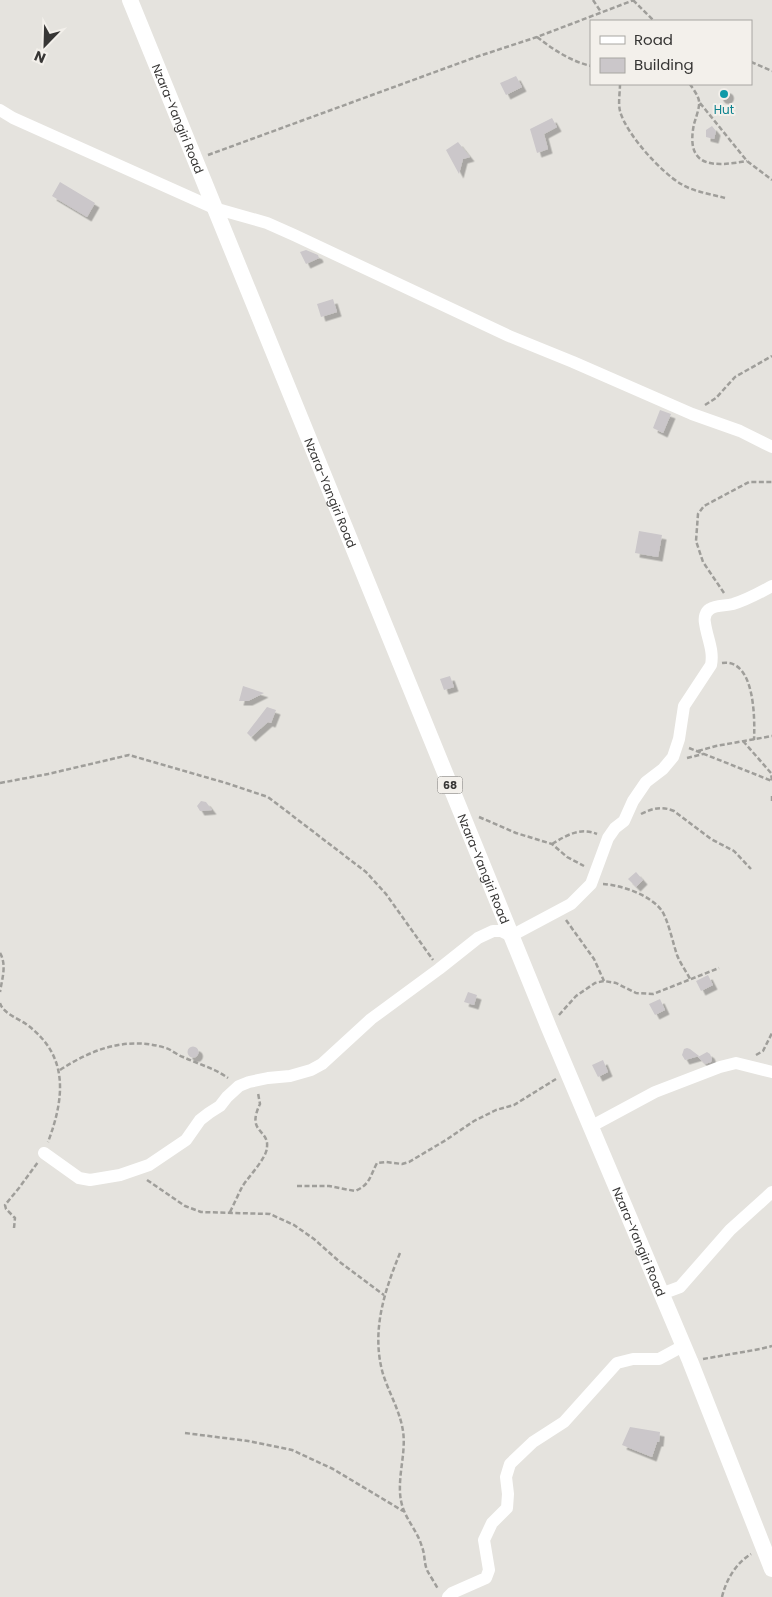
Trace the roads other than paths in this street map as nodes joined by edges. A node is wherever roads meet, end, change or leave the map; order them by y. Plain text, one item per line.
1 (130, 0) edge
2 (0, 110) edge
3 (214, 208) junction
4 (772, 447) edge
5 (772, 586) edge
6 (512, 936) junction
7 (772, 1072) edge
8 (590, 1127) junction
9 (44, 1153) road end
10 (772, 1192) edge
11 (661, 1294) junction
12 (683, 1346) junction
13 (772, 1569) edge
14 (443, 1593) edge

1 - 3 main road, Nzara-Yangiri Road / 68
2 - 3 street
3 - 4 street
3 - 6 main road, Nzara-Yangiri Road / 68
5 - 6 street
6 - 8 main road, Nzara-Yangiri Road / 68
6 - 9 street
7 - 8 street
8 - 11 main road, Nzara-Yangiri Road / 68
10 - 11 street
11 - 12 main road, Nzara-Yangiri Road / 68
12 - 13 main road, Nzara-Yangiri Road / 68
12 - 14 street

